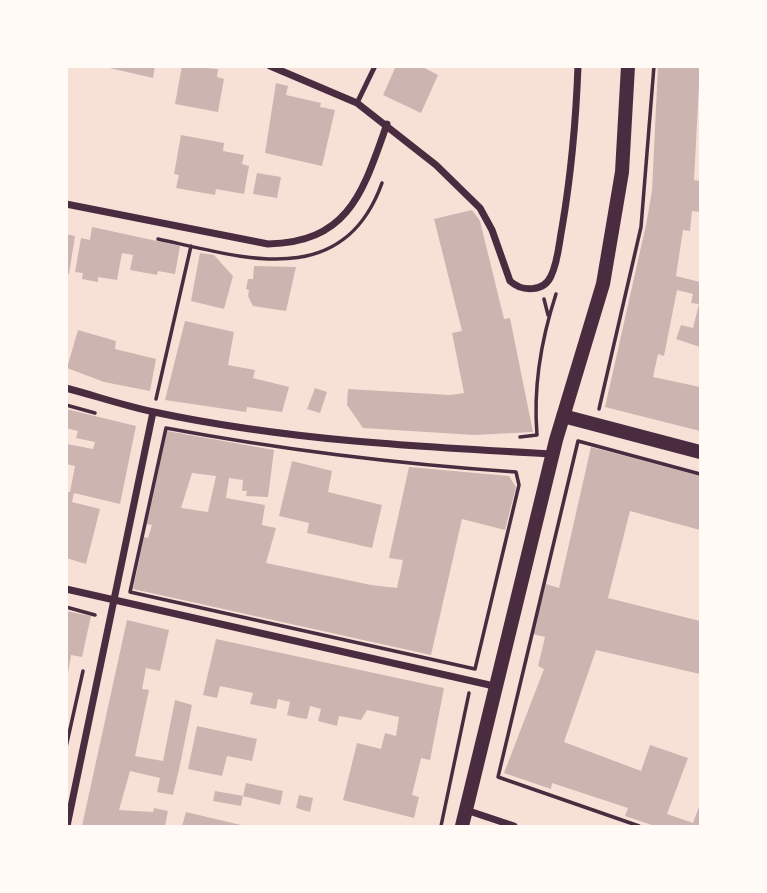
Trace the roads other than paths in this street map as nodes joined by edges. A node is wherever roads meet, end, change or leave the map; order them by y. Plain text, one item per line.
1 (270, 66) edge
2 (375, 66) edge
3 (578, 66) edge
4 (628, 66) edge
5 (357, 103) junction
6 (387, 124) junction
7 (66, 204) edge
8 (66, 388) edge
9 (153, 412) junction
10 (563, 416) junction
11 (701, 452) edge
12 (553, 454) junction
13 (66, 589) edge
14 (115, 600) junction
15 (494, 686) junction
16 (466, 809) junction
17 (66, 827) edge
18 (461, 827) edge
19 (514, 827) edge

1 - 5 street
2 - 5 lane
3 - 6 street
4 - 10 main road
5 - 6 street
6 - 7 street
8 - 9 street
9 - 12 street
9 - 14 street
10 - 11 main road
10 - 12 main road
12 - 15 main road
13 - 14 street
14 - 15 street
14 - 17 street
15 - 16 main road
16 - 18 main road
16 - 19 street

